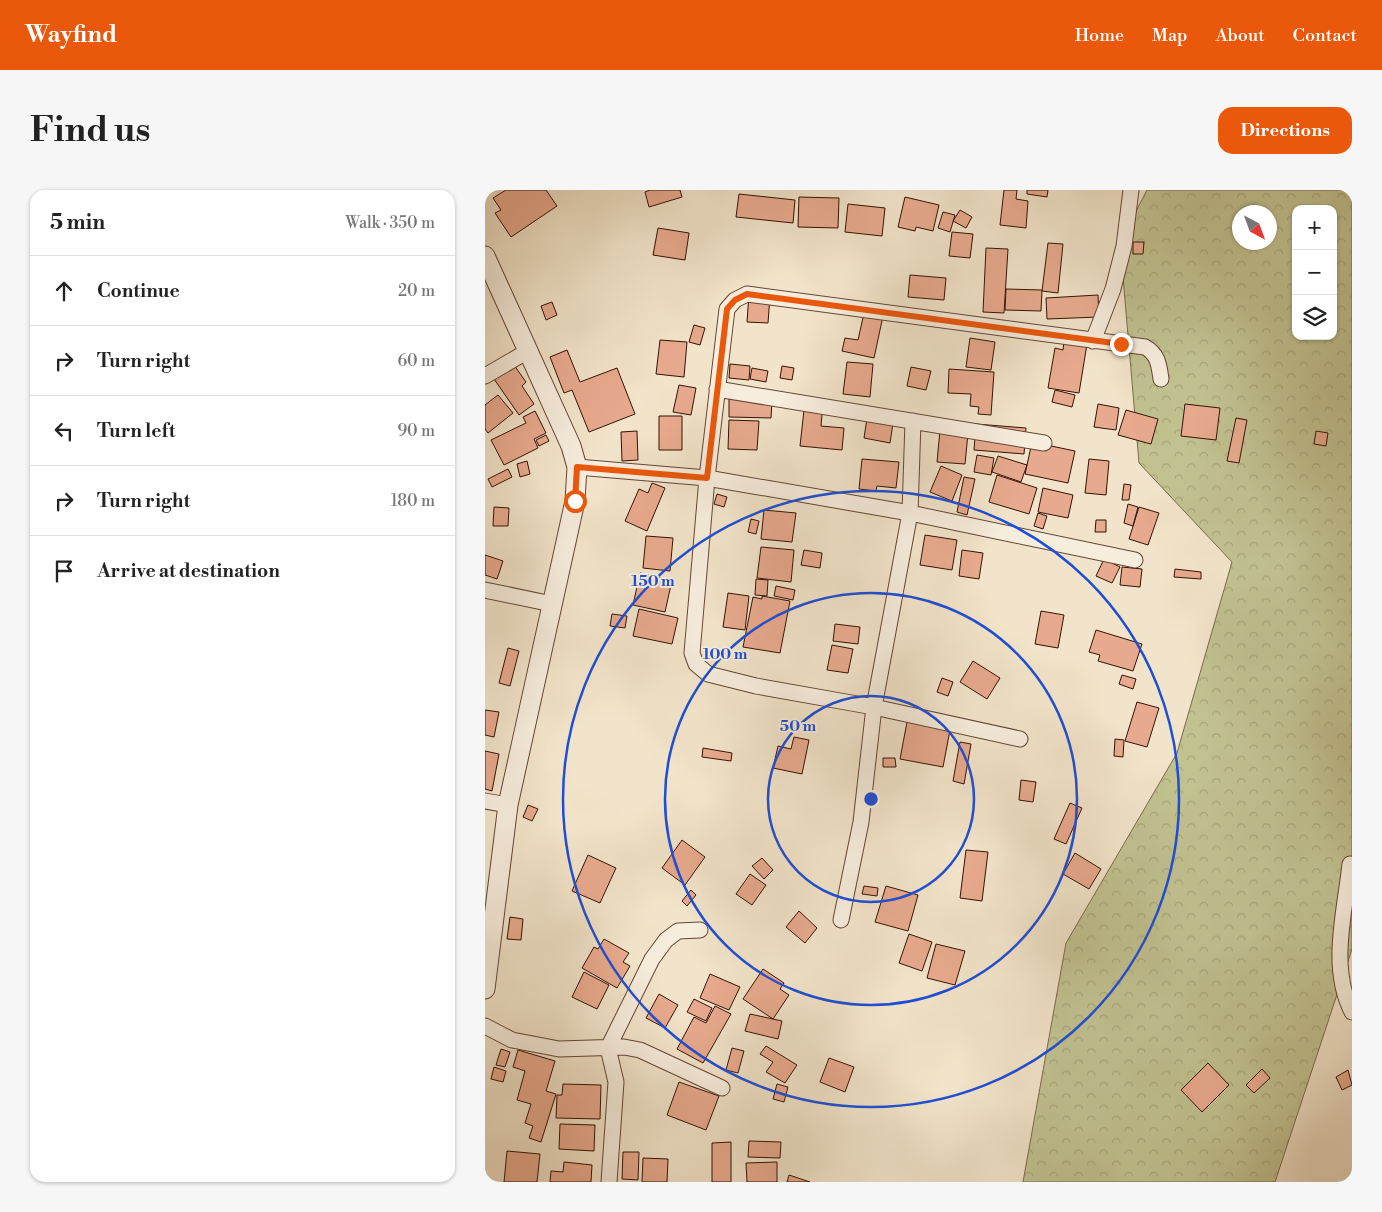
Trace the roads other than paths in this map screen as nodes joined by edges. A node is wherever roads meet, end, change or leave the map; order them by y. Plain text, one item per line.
1 (1131, 190) edge
2 (485, 256) edge
3 (1093, 340) junction
4 (528, 351) junction
5 (485, 376) edge
6 (1161, 379) dead end
7 (717, 389) junction
8 (913, 421) junction
9 (1044, 443) dead end
10 (577, 467) junction
11 (707, 478) junction
12 (910, 513) junction
13 (1135, 560) dead end
14 (485, 590) edge
15 (552, 604) junction
16 (874, 707) junction
17 (1020, 738) dead end
18 (485, 801) edge
19 (508, 805) junction
20 (1350, 864) dead end
21 (841, 920) dead end
22 (700, 930) dead end
23 (486, 980) edge
24 (1352, 1012) edge
25 (485, 1026) edge
26 (608, 1048) junction
27 (722, 1088) dead end
28 (609, 1182) edge

1 - 3 street
2 - 4 street
3 - 6 street
3 - 7 street
4 - 5 street
4 - 10 street
7 - 8 street
7 - 11 street
8 - 9 street
8 - 12 street
10 - 11 street
10 - 15 street
11 - 12 street
11 - 16 street
12 - 13 street
12 - 16 street
14 - 15 street
15 - 19 street
16 - 17 street
16 - 21 street
18 - 19 street
19 - 23 street
20 - 24 street
22 - 26 street
25 - 26 street
26 - 27 street
26 - 28 street

